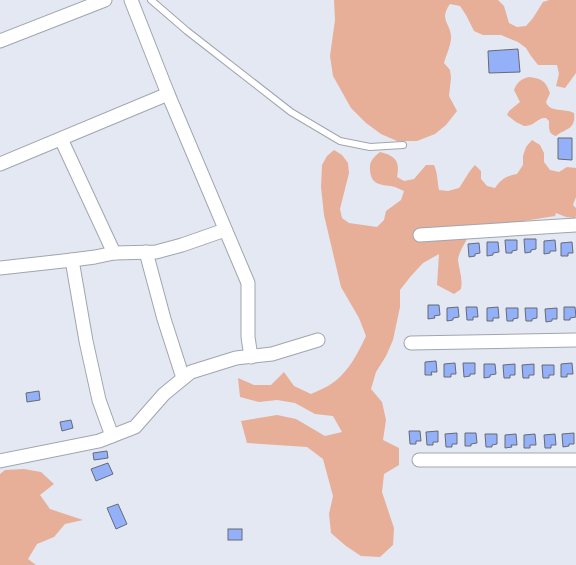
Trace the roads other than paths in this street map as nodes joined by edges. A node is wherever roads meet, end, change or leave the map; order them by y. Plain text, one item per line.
1 (105, 0) edge
2 (130, 0) edge
3 (151, 0) edge
4 (0, 41) edge
5 (168, 94) junction
6 (61, 139) junction
7 (403, 145) dead end
8 (0, 164) edge
9 (576, 225) edge
10 (226, 230) junction
11 (420, 235) dead end
12 (114, 252) junction
13 (146, 252) junction
14 (72, 260) junction
15 (0, 268) edge
16 (318, 340) dead end
17 (576, 340) edge
18 (411, 343) dead end
19 (251, 356) junction
20 (183, 378) junction
21 (112, 436) junction
22 (419, 460) dead end
23 (576, 460) edge
24 (0, 461) edge

1 - 4 street
2 - 5 street
3 - 7 lane
5 - 6 street
5 - 10 street
6 - 8 street
6 - 12 street
9 - 11 street
10 - 13 street
10 - 19 street
12 - 13 street
12 - 14 street
13 - 20 street
14 - 15 street
14 - 21 street
16 - 19 street
17 - 18 street
19 - 20 street
20 - 21 street
21 - 24 street
22 - 23 street

